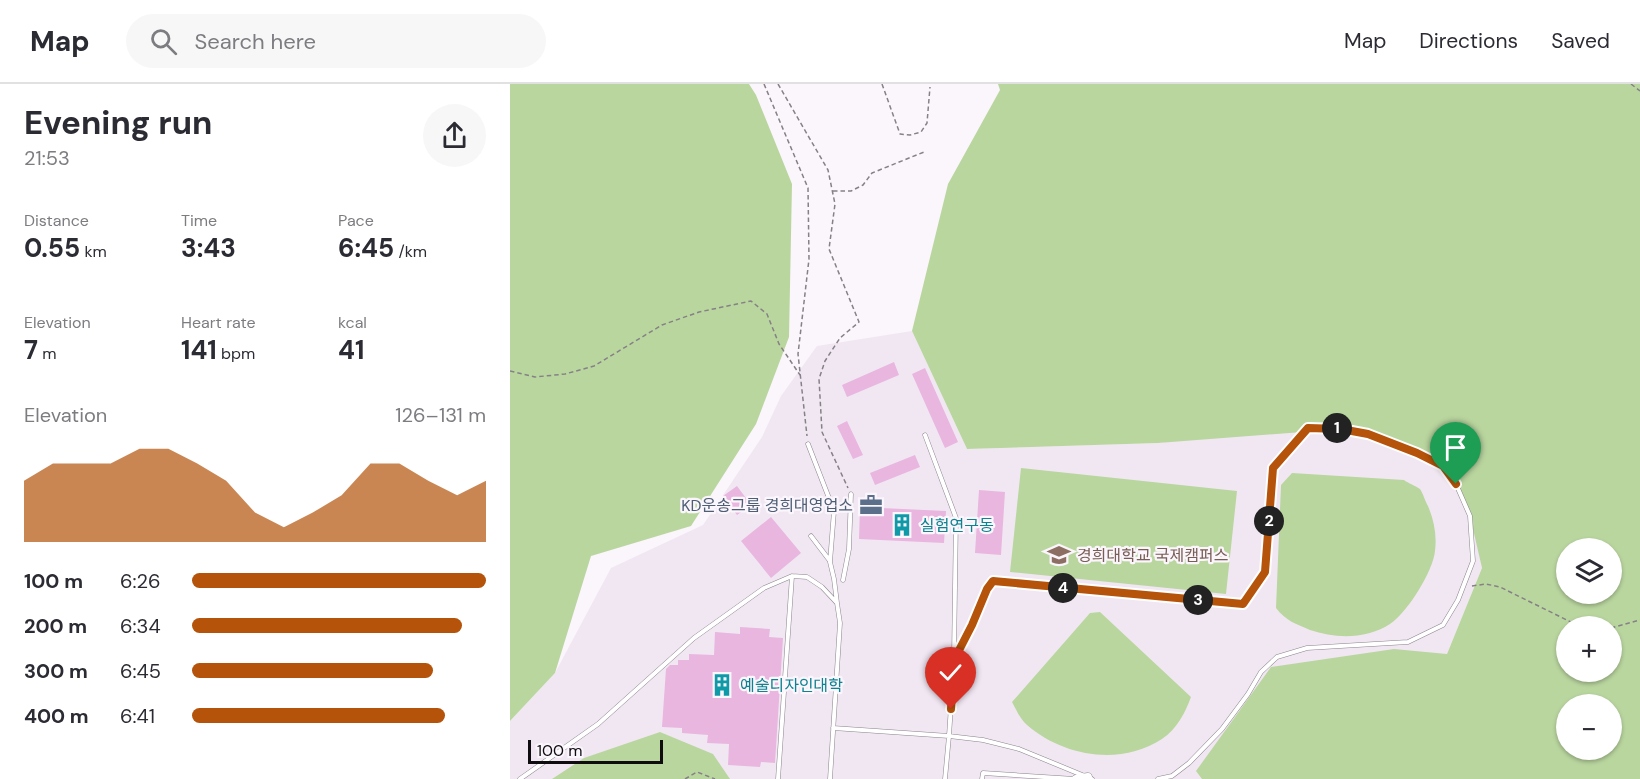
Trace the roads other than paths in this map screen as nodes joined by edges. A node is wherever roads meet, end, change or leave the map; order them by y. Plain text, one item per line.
1 (925, 435) dead end
2 (808, 444) road end
3 (851, 495) road end
4 (812, 536) dead end
5 (830, 562) junction
6 (792, 576) junction
7 (843, 580) dead end
8 (837, 603) junction
9 (954, 660) junction
10 (833, 728) junction
11 (949, 736) junction
12 (1090, 778) edge
13 (520, 779) edge
14 (778, 779) edge
15 (830, 779) edge
16 (945, 779) edge
17 (982, 779) edge
18 (1076, 779) edge
19 (1158, 779) edge

1 - 9 lane
2 - 5 lane
3 - 7 lane
4 - 5 lane
5 - 8 lane
6 - 8 lane
6 - 13 lane
6 - 14 lane
8 - 10 lane
9 - 11 lane
9 - 19 lane
10 - 11 lane
10 - 15 lane
11 - 12 lane
11 - 16 lane
12 - 18 street
17 - 18 lane

